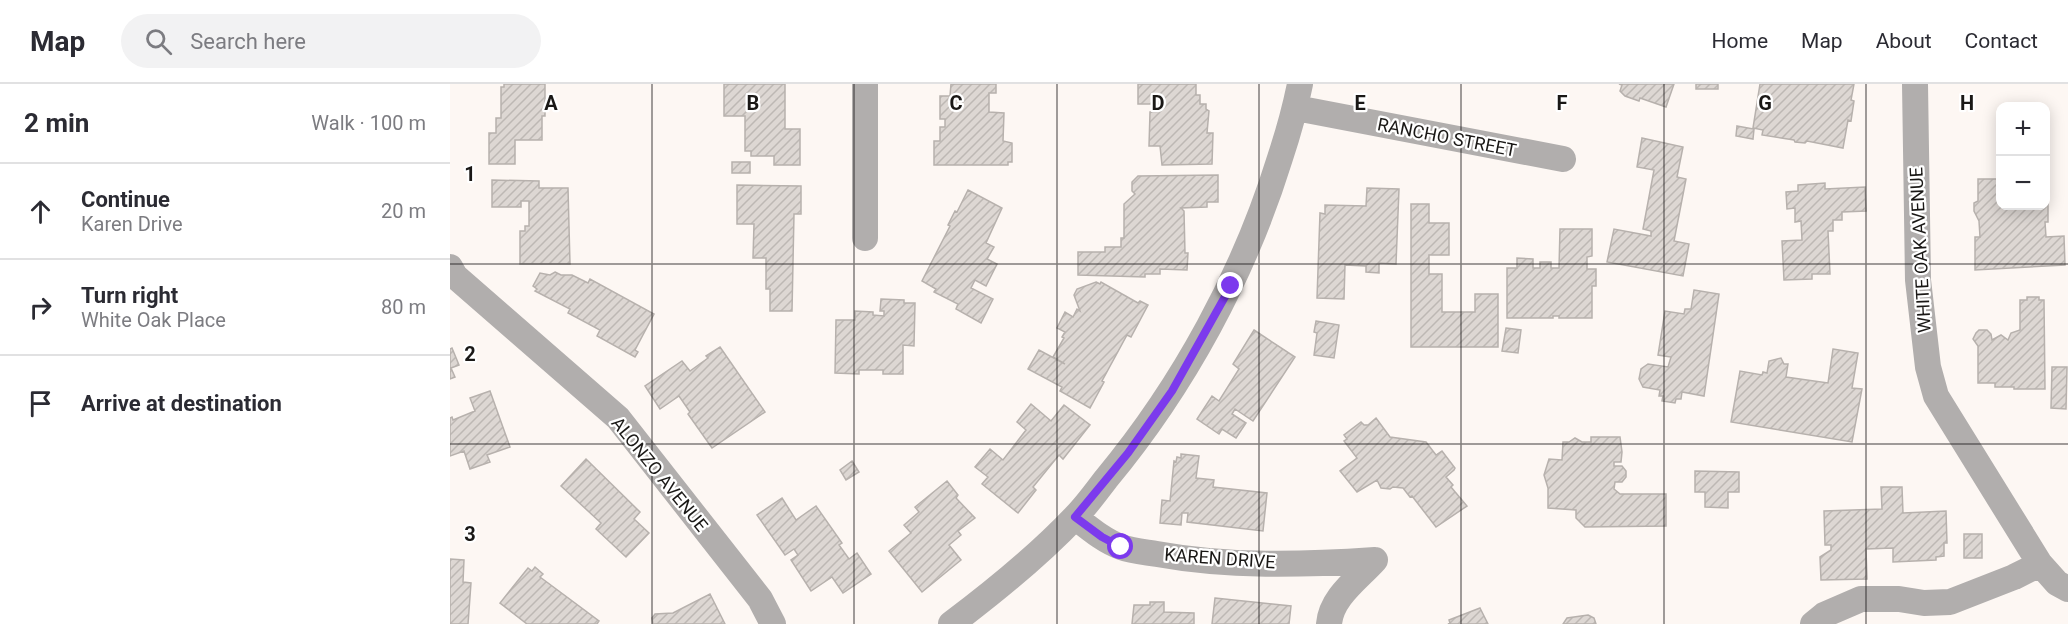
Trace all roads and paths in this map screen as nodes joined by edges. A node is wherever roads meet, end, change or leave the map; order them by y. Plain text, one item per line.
1 (865, 84) edge
2 (1915, 84) edge
3 (1298, 96) edge
4 (1563, 159) dead end
5 (865, 238) dead end
6 (450, 267) edge
7 (1075, 517) junction
8 (2040, 564) junction
9 (2068, 589) edge
10 (773, 624) edge
11 (951, 624) edge
12 (1329, 624) edge
13 (1813, 624) edge

1 - 5 street
2 - 8 street, WHITE OAK AVENUE
3 - 4 street, RANCHO STREET
3 - 7 street
6 - 10 street, ALONZO AVENUE
7 - 11 street
7 - 12 street, KAREN DRIVE
8 - 9 street, WHITE OAK AVENUE
8 - 13 street

